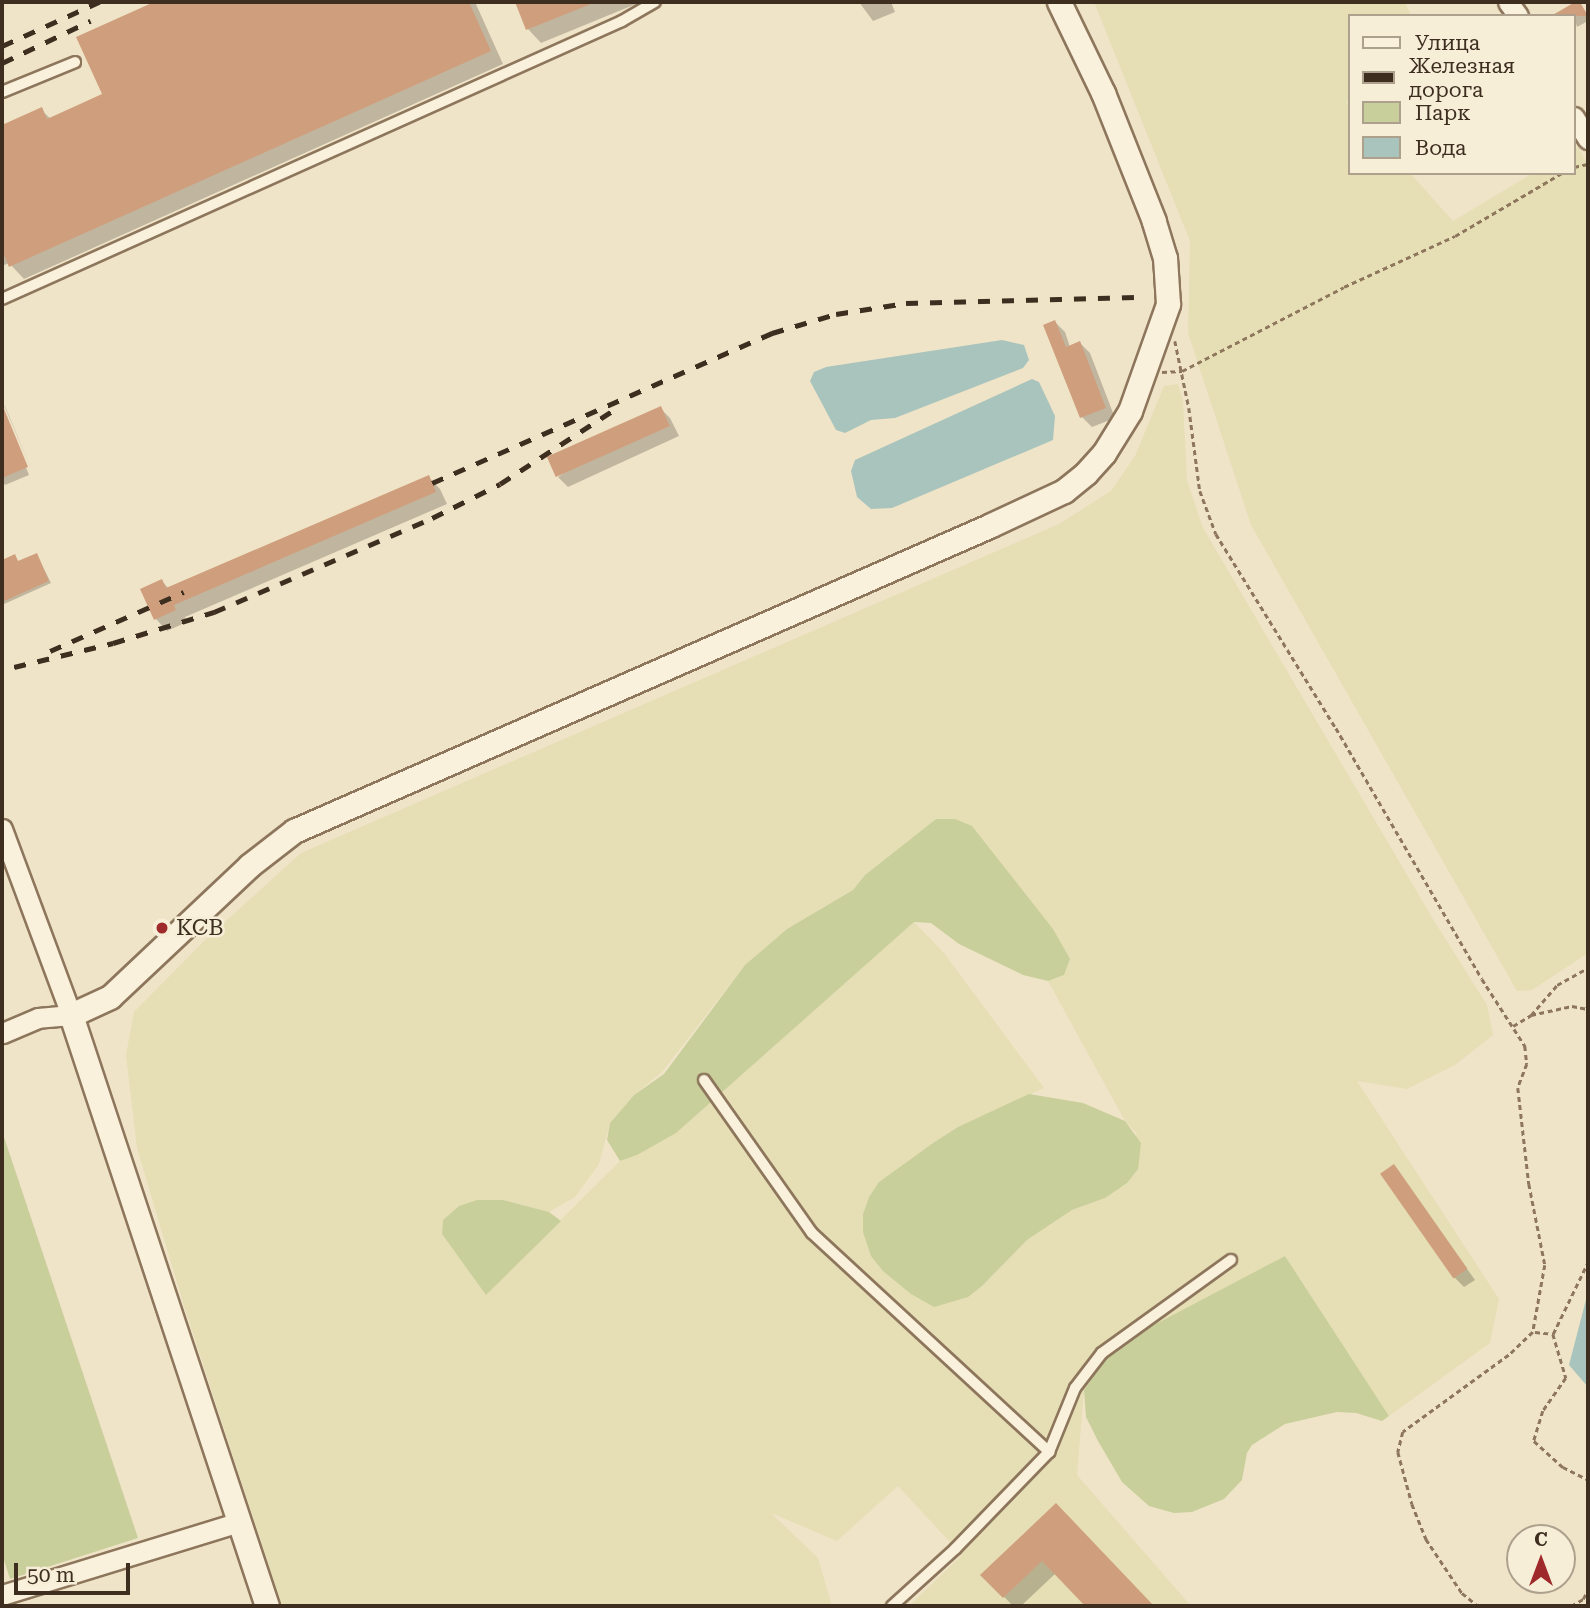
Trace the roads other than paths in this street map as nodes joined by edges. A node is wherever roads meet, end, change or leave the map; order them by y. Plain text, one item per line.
1 (655, 2) edge
2 (1059, 2) edge
3 (75, 62) dead end
4 (2, 92) edge
5 (1576, 120) edge
6 (1588, 139) edge
7 (2, 299) edge
8 (2, 830) edge
9 (71, 1015) junction
10 (2, 1033) edge
11 (704, 1080) dead end
12 (1231, 1260) dead end
13 (1049, 1452) junction
14 (240, 1522) junction
15 (2, 1595) edge
16 (267, 1606) edge
17 (892, 1606) edge

1 - 7 lane
2 - 9 street
3 - 4 lane
5 - 6 street
8 - 9 street
9 - 10 street
9 - 14 street
11 - 13 lane
12 - 13 lane
13 - 17 lane
14 - 15 street
14 - 16 street

